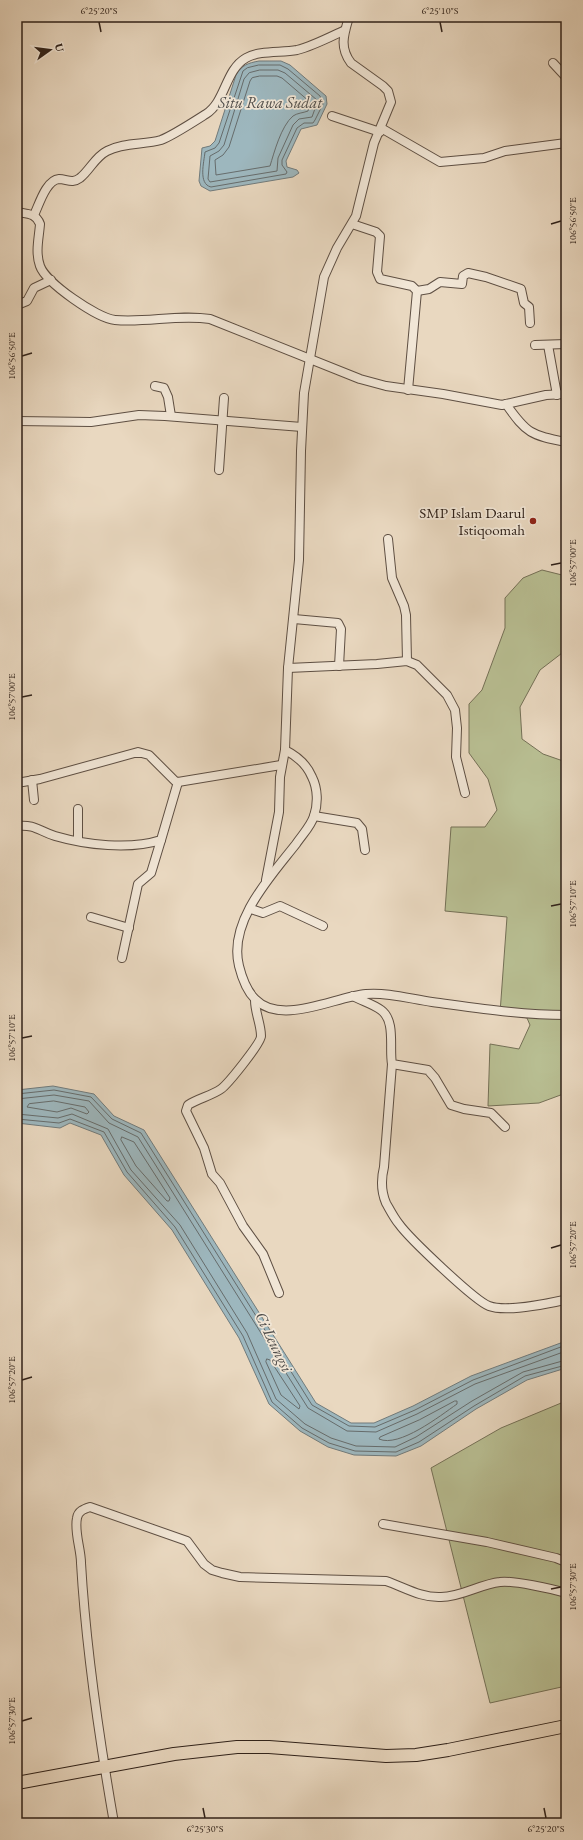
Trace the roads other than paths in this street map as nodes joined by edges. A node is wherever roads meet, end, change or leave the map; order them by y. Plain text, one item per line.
1 (349, 17) edge
2 (345, 30) junction
3 (553, 63) dead end
4 (566, 77) edge
5 (332, 116) dead end
6 (380, 130) junction
7 (566, 143) edge
8 (17, 212) edge
9 (34, 215) junction
10 (352, 224) junction
11 (51, 280) junction
12 (417, 291) junction
13 (17, 305) edge
14 (530, 323) dead end
15 (566, 344) edge
16 (535, 345) dead end
17 (548, 345) junction
18 (311, 359) junction
19 (155, 386) dead end
20 (408, 390) junction
21 (557, 394) junction
22 (566, 394) edge
23 (224, 398) dead end
24 (506, 404) junction
25 (171, 416) junction
26 (224, 420) junction
27 (17, 421) edge
28 (302, 427) junction
29 (566, 442) edge
30 (220, 470) dead end
31 (388, 539) dead end
32 (294, 619) junction
33 (407, 661) junction
34 (339, 666) junction
35 (288, 668) junction
36 (285, 750) junction
37 (282, 765) junction
38 (32, 780) junction
39 (178, 782) junction
40 (17, 783) edge
41 (465, 793) dead end
42 (34, 800) dead end
43 (78, 809) dead end
44 (314, 816) junction
45 (17, 826) edge
46 (78, 840) junction
47 (161, 840) junction
48 (365, 850) dead end
49 (266, 881) junction
50 (251, 909) junction
51 (91, 916) dead end
52 (323, 926) dead end
53 (129, 928) junction
54 (122, 958) dead end
55 (353, 996) junction
56 (255, 1000) junction
57 (566, 1016) edge
58 (392, 1064) junction
59 (506, 1127) dead end
60 (279, 1293) dead end
61 (564, 1300) dead end
62 (383, 1524) dead end
63 (566, 1562) edge
64 (566, 1593) edge
65 (566, 1726) edge
66 (104, 1766) junction
67 (17, 1783) edge
68 (114, 1823) edge

1 - 2 street
2 - 6 street
2 - 9 street
3 - 4 street
5 - 6 street
6 - 7 street
6 - 10 street
8 - 9 street
9 - 11 street
10 - 12 street
10 - 18 street
11 - 13 street
11 - 18 street
12 - 14 street
12 - 20 street
15 - 17 street
16 - 17 street
17 - 21 street
18 - 20 street
18 - 28 street
19 - 25 street
20 - 24 street
21 - 22 street
21 - 24 street
23 - 26 street
24 - 29 street
25 - 26 street
25 - 27 street
26 - 28 street
26 - 30 street
28 - 32 street
31 - 33 street
32 - 34 street
32 - 35 street
33 - 34 street
33 - 41 street
34 - 35 street
35 - 36 street
36 - 37 street
36 - 44 street
37 - 39 street
37 - 49 street
38 - 39 street
38 - 40 street
38 - 42 street
39 - 47 street
43 - 46 street
44 - 48 street
44 - 49 street
45 - 46 street
46 - 47 street
47 - 53 street
49 - 50 street
50 - 52 street
50 - 56 street
51 - 53 street
53 - 54 street
55 - 56 street
55 - 57 street
55 - 58 street
56 - 60 street
58 - 59 street
58 - 61 street
62 - 63 street
64 - 66 street
65 - 66 main road
66 - 67 main road
66 - 68 street

